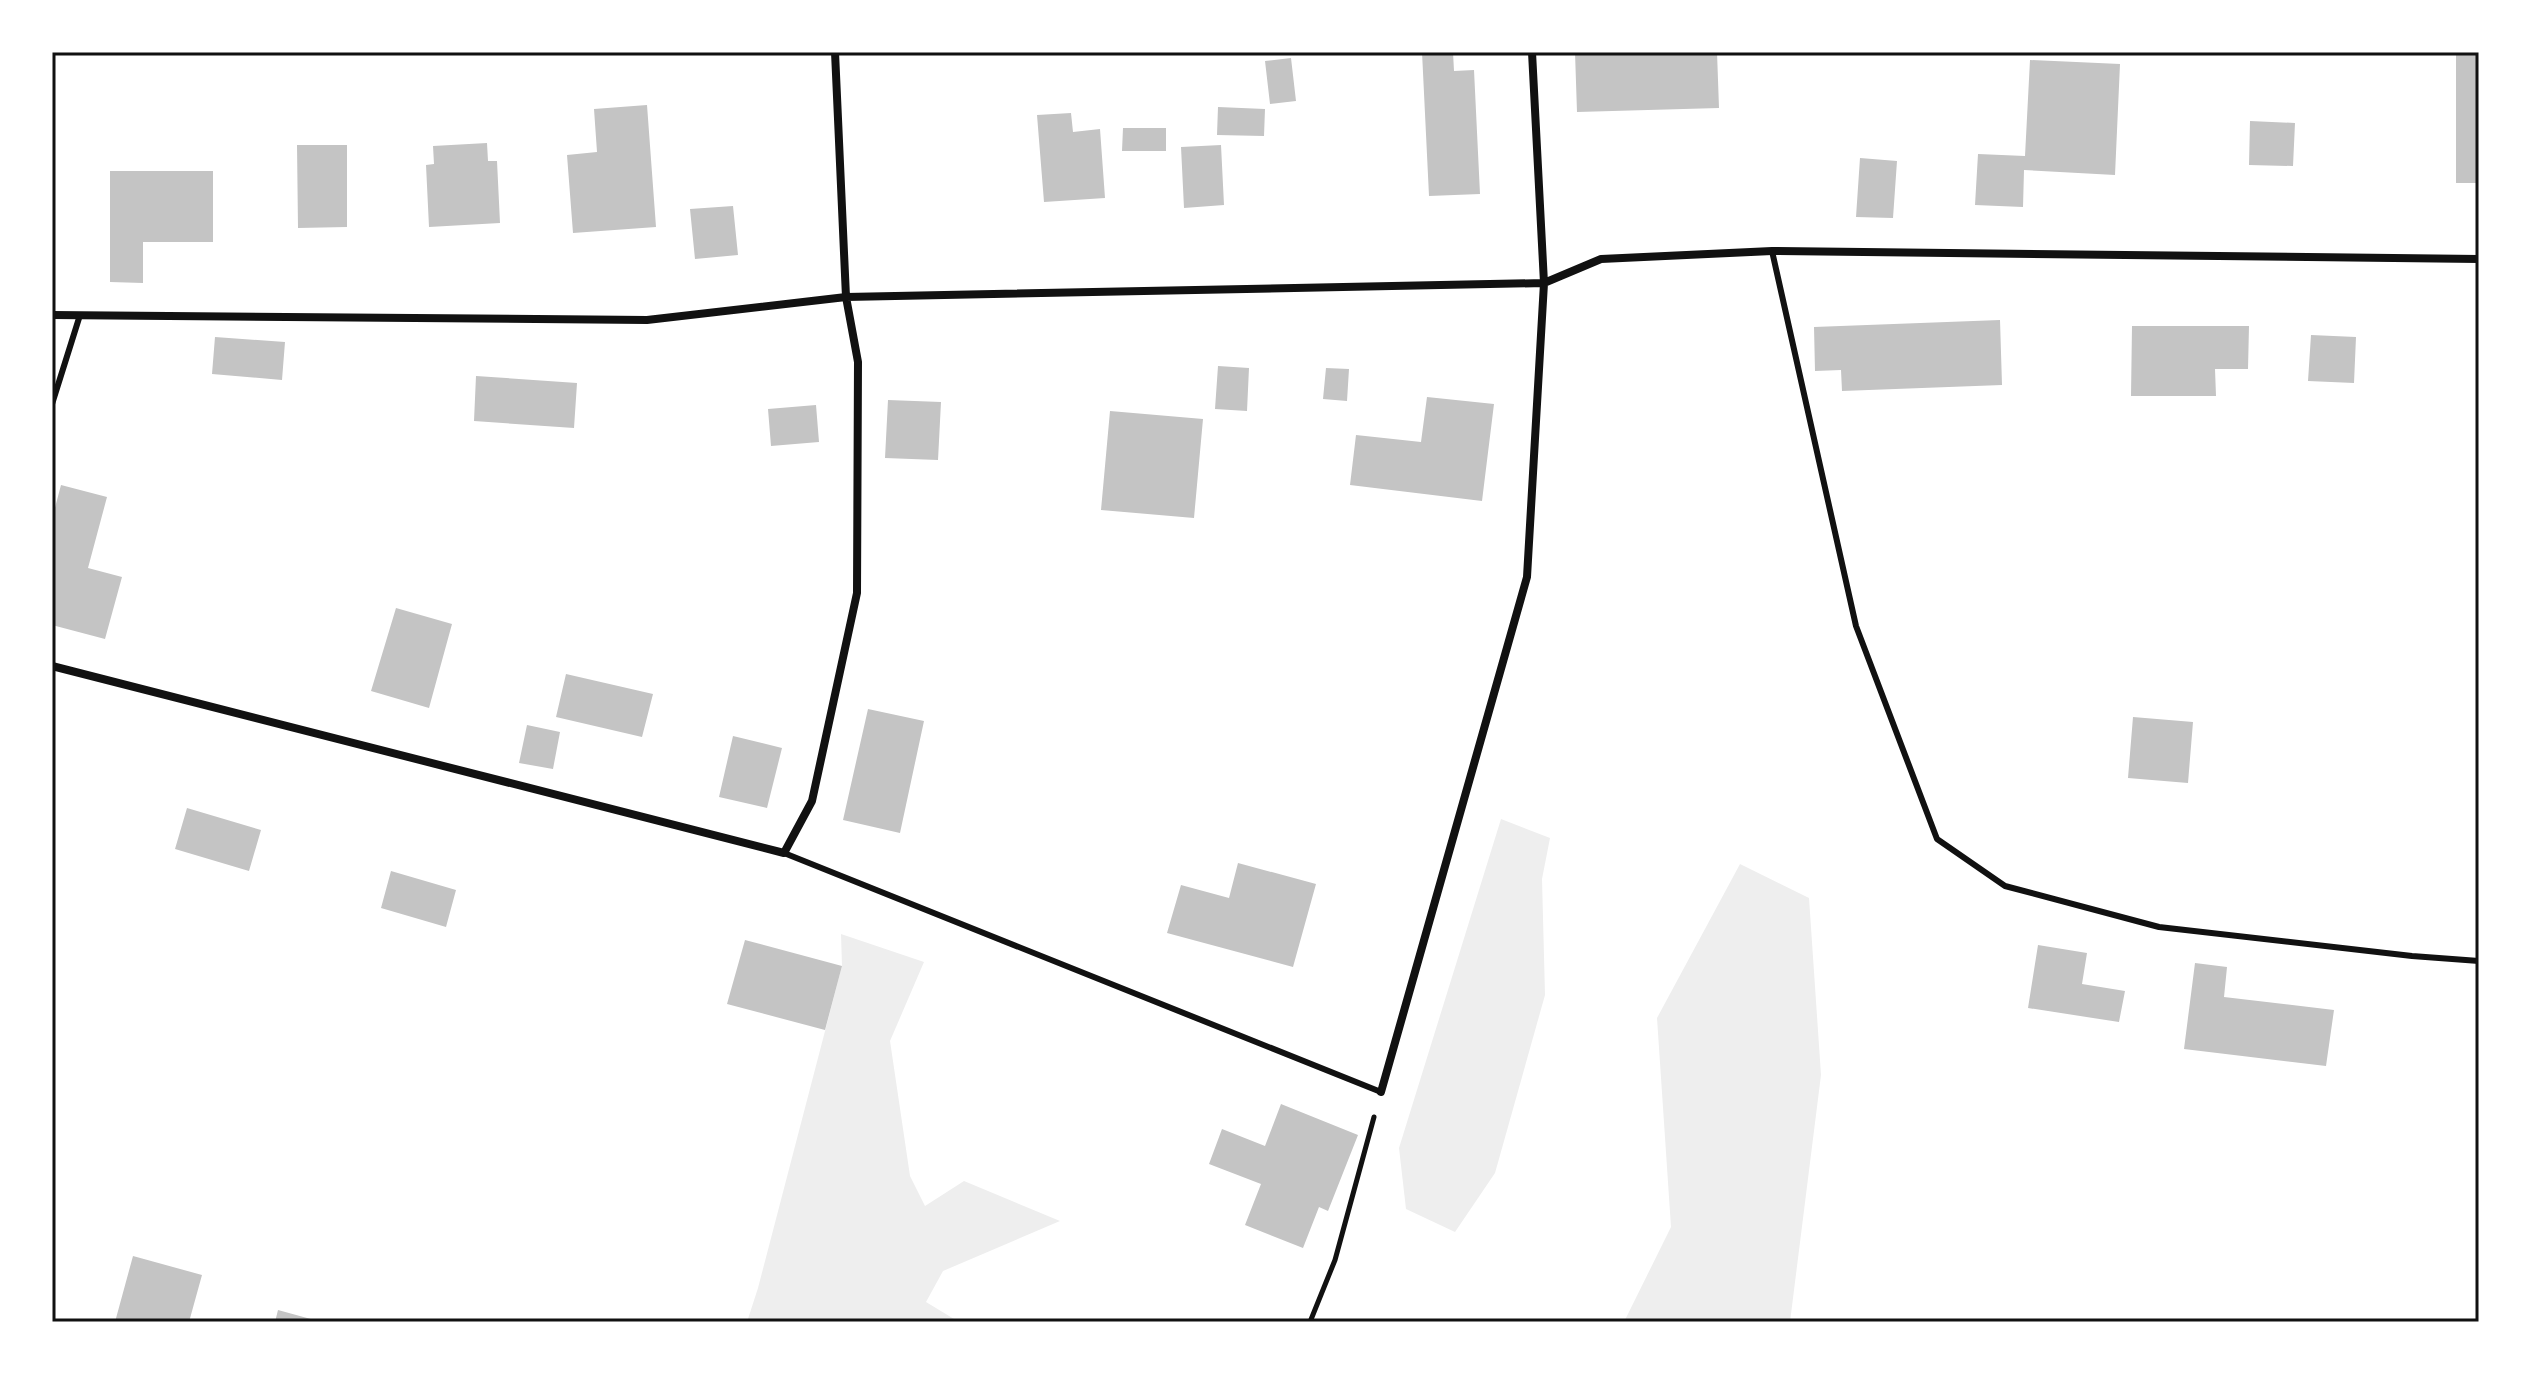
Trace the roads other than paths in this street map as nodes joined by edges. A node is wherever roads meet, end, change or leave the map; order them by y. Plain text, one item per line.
1 (835, 52) edge
2 (1532, 52) edge
3 (1772, 251) junction
4 (2479, 259) edge
5 (1544, 283) junction
6 (846, 297) junction
7 (52, 315) edge
8 (80, 315) junction
9 (52, 404) edge
10 (52, 666) edge
11 (784, 853) junction
12 (2479, 961) edge
13 (1381, 1092) joint

1 - 6 street
2 - 5 street
3 - 4 street
3 - 5 street
3 - 12 lane
5 - 6 street
5 - 13 street
6 - 8 street
6 - 11 street
7 - 8 street
8 - 9 lane
10 - 11 street
11 - 13 lane

